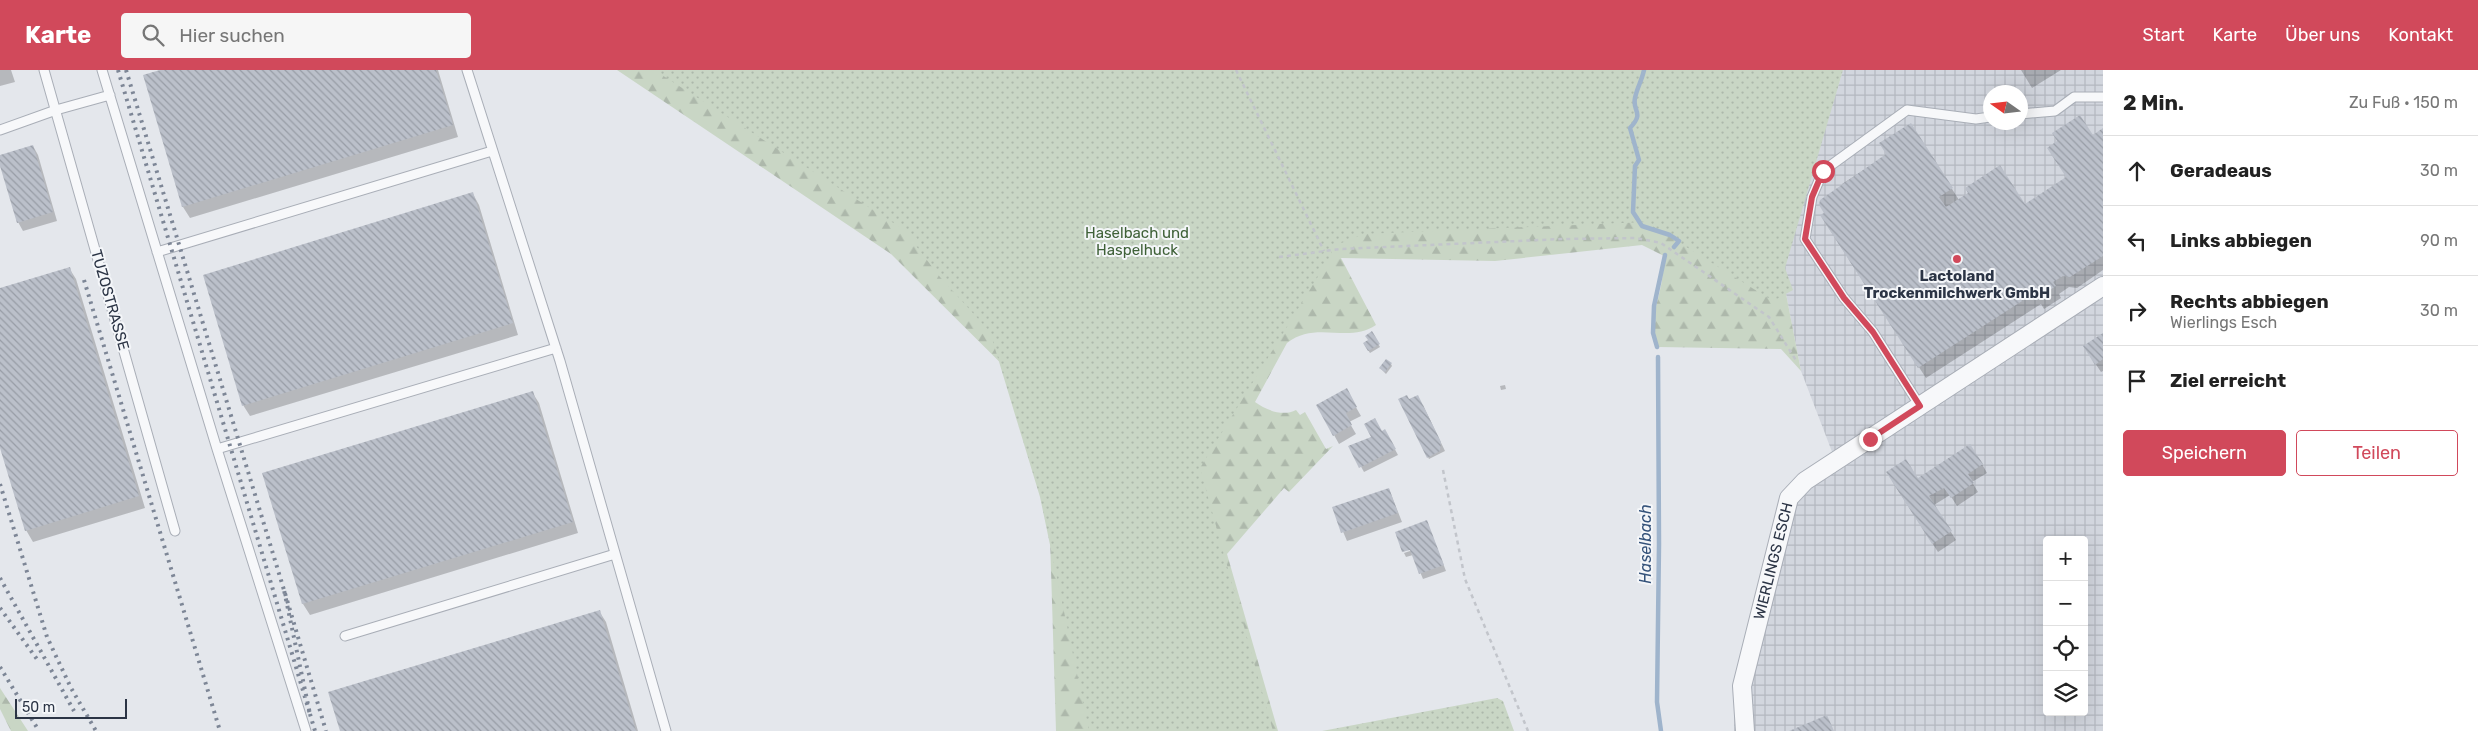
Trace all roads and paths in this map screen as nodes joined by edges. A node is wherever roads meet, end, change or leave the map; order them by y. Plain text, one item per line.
1 (44, 70) edge
2 (102, 70) edge
3 (467, 70) edge
4 (1236, 70) edge
5 (110, 95) junction
6 (2103, 97) edge
7 (56, 110) junction
8 (2028, 113) edge
9 (1983, 118) edge
10 (0, 130) edge
11 (492, 151) junction
12 (1324, 251) junction
13 (156, 252) junction
14 (1279, 257) dead end
15 (2103, 286) edge
16 (556, 348) junction
17 (1796, 362) dead end
18 (1920, 406) junction
19 (217, 449) junction
20 (1443, 470) dead end
21 (175, 531) dead end
22 (615, 554) junction
23 (345, 636) dead end
24 (306, 731) edge
25 (666, 731) edge
26 (1528, 731) edge
27 (1745, 731) edge

1 - 7 lane, TUZOSTRASSE
2 - 5 lane
3 - 11 lane
4 - 12 path
5 - 7 lane
5 - 13 lane
6 - 8 lane
7 - 10 lane
7 - 21 lane, TUZOSTRASSE
9 - 18 lane
11 - 13 lane
11 - 16 lane
12 - 14 path
12 - 17 path
13 - 19 lane
15 - 18 street, WIERLINGS ESCH
16 - 19 lane
16 - 22 lane
18 - 27 street, WIERLINGS ESCH
19 - 24 lane
20 - 26 path
22 - 23 lane
22 - 25 lane

